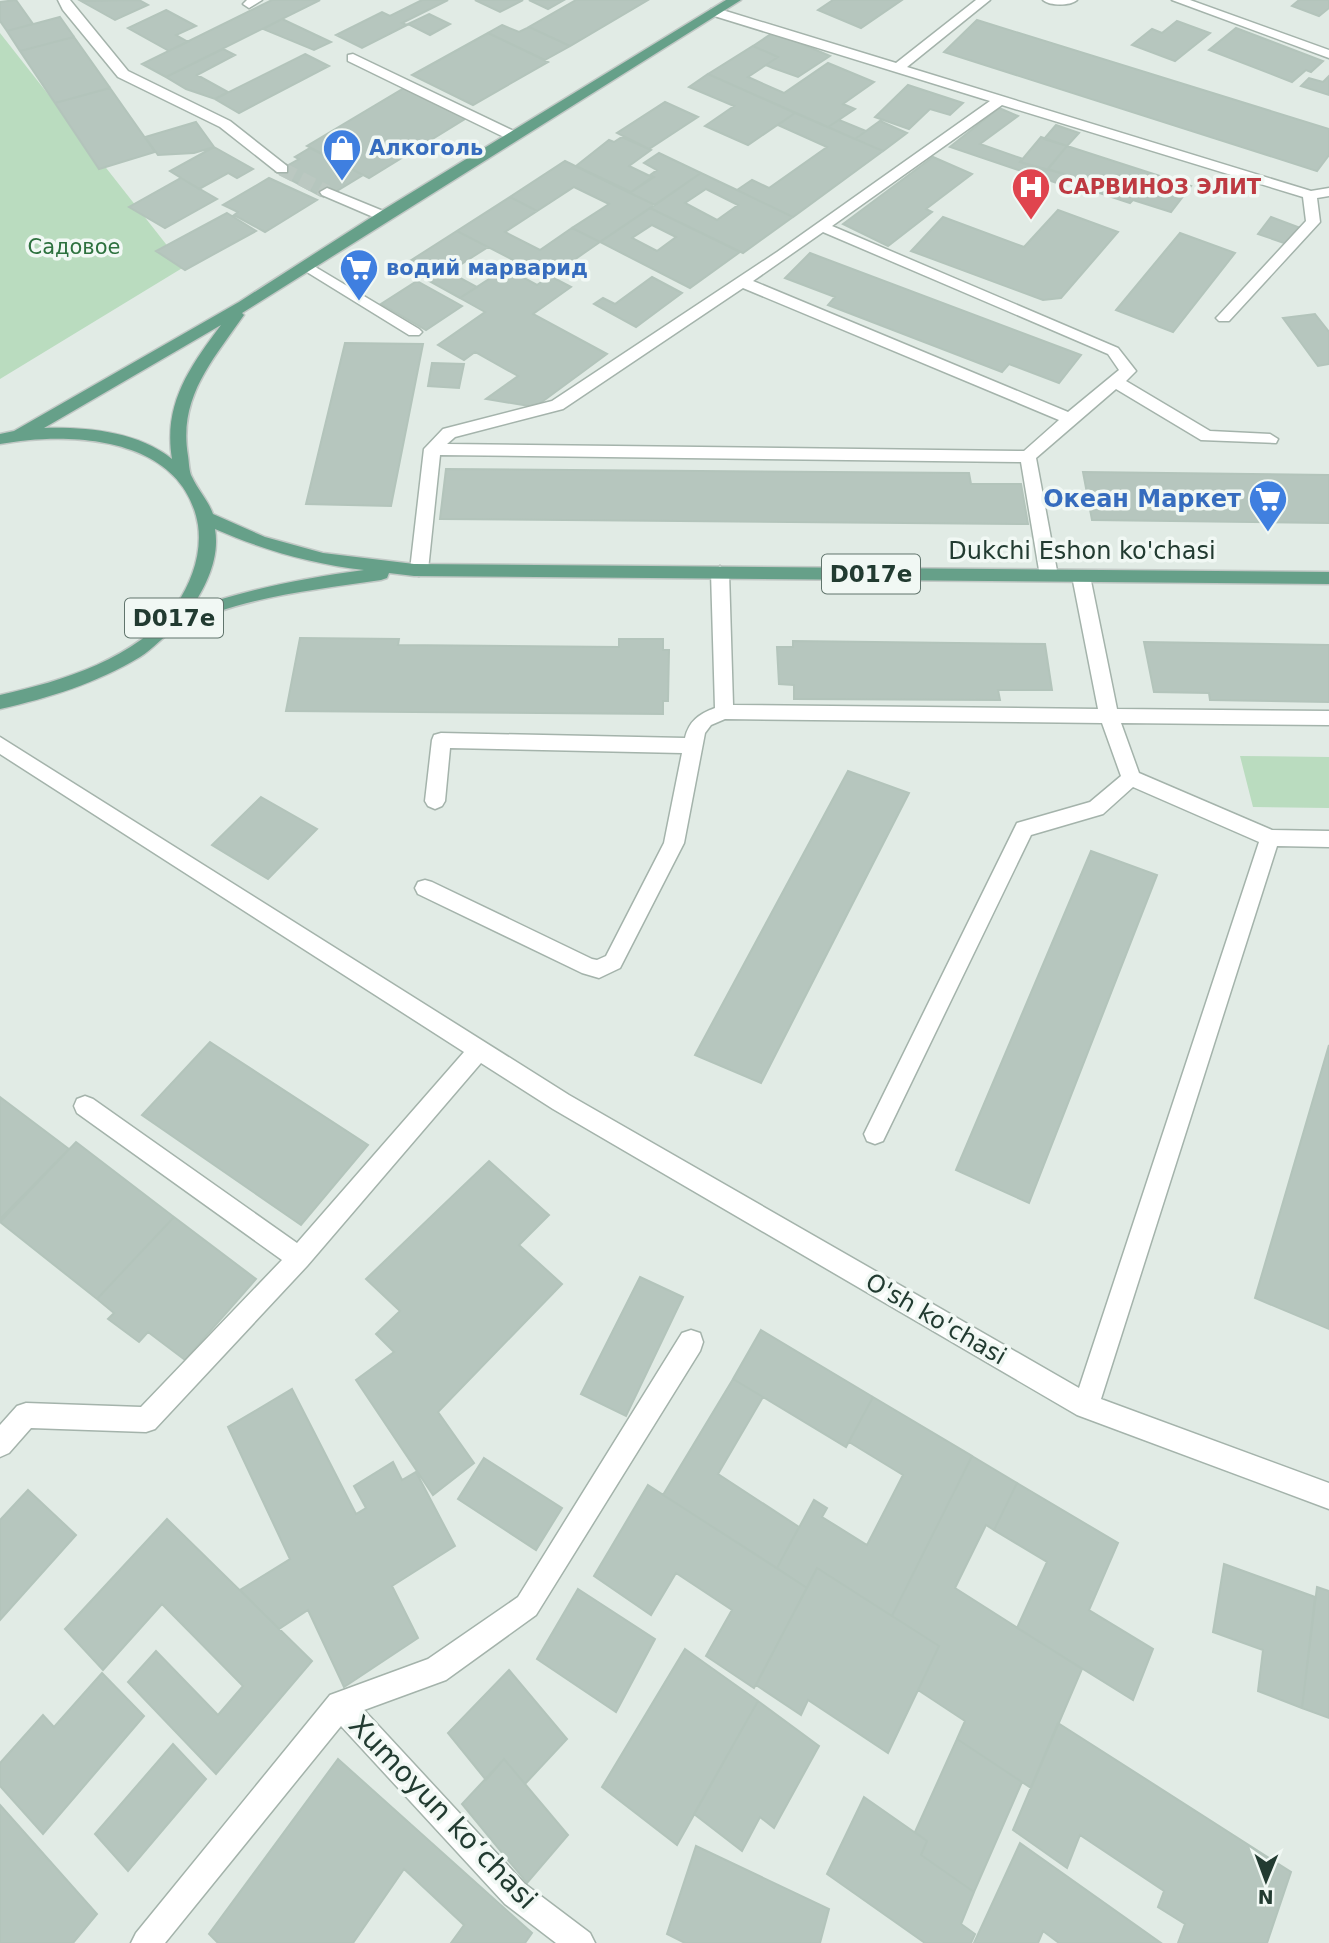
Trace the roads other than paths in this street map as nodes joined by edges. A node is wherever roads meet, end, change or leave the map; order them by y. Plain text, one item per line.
1 (65, 0) edge
2 (735, 0) edge
3 (984, 0) edge
4 (1049, 0) edge
5 (1070, 0) edge
6 (1178, 0) edge
7 (715, 12) junction
8 (1329, 54) edge
9 (353, 58) dead end
10 (899, 67) junction
11 (1001, 99) junction
12 (513, 136) junction
13 (282, 169) tunnel mouth
14 (327, 192) tunnel mouth
15 (1329, 192) edge
16 (1310, 195) junction
17 (383, 216) junction
18 (822, 226) junction
19 (307, 266) junction
20 (742, 282) junction
21 (244, 305) junction
22 (1224, 318) dead end
23 (414, 332) dead end
24 (1115, 382) junction
25 (1070, 419) junction
26 (19, 435) junction
27 (0, 439) edge
28 (1270, 439) dead end
29 (432, 449) junction
30 (1028, 457) junction
31 (183, 475) junction
32 (208, 519) junction
33 (416, 570) junction
34 (720, 572) junction
35 (1049, 576) junction
36 (1081, 576) junction
37 (1329, 578) edge
38 (169, 624) junction
39 (0, 702) edge
40 (724, 712) junction
41 (1109, 716) junction
42 (1329, 718) edge
43 (0, 744) edge
44 (693, 746) junction
45 (1131, 778) junction
46 (435, 801) dead end
47 (1270, 838) junction
48 (1326, 843) edge
49 (425, 888) dead end
50 (478, 1049) junction
51 (85, 1106) dead end
52 (876, 1134) dead end
53 (299, 1258) junction
54 (691, 1342) dead end
55 (1086, 1406) junction
56 (0, 1444) edge
57 (1329, 1496) edge
58 (340, 1705) junction
59 (146, 1943) edge
60 (579, 1943) edge

1 - 13 street
2 - 7 main road
3 - 10 street
4 - 5 street
6 - 8 street
7 - 10 street
7 - 12 main road
9 - 12 street
10 - 11 street
11 - 16 street
11 - 18 street
12 - 17 main road
14 - 17 street
15 - 16 street
16 - 22 street
17 - 19 main road
18 - 20 street
18 - 24 street
19 - 21 main road
19 - 23 street
20 - 25 street
20 - 29 street
21 - 26 main road
21 - 31 main road
24 - 25 street
24 - 28 street
25 - 30 street
26 - 27 main road, D017e
26 - 31 main road, D017e
29 - 30 street
29 - 33 street
30 - 35 street
31 - 32 main road, D017e
32 - 33 main road, D017e
32 - 38 main road, D017e
33 - 34 main road, Dukchi Eshon ko'chasi / D017e
33 - 38 main road, D017e
34 - 35 main road, Dukchi Eshon ko'chasi / D017e
34 - 40 street
35 - 36 main road, Dukchi Eshon ko'chasi / D017e
36 - 37 main road, Dukchi Eshon ko'chasi / D017e
36 - 41 street
38 - 39 main road, D017e
40 - 41 street
40 - 44 street
41 - 42 street
41 - 45 street
43 - 50 street, O'sh ko'chasi
44 - 46 street
44 - 49 street
45 - 47 street
45 - 52 street
47 - 48 street
47 - 55 street
50 - 53 street
50 - 55 street, O'sh ko'chasi
51 - 53 street
53 - 56 street
54 - 58 street
55 - 57 street, O'sh ko'chasi
58 - 59 street
58 - 60 street, Xumoyun koʻchasi

